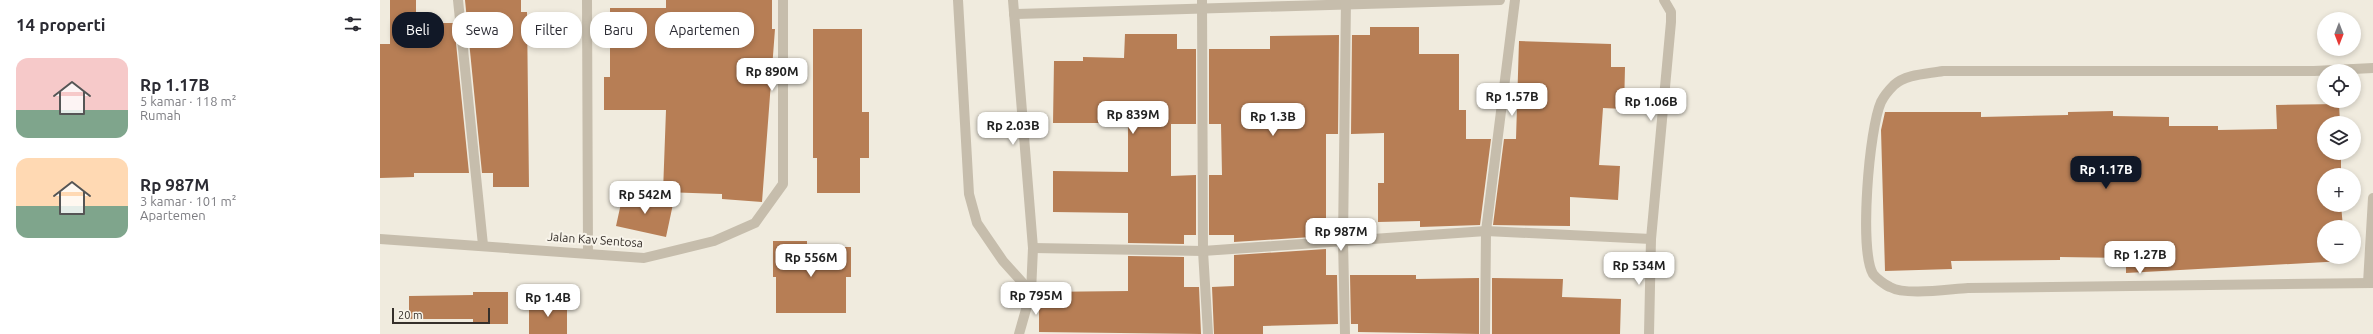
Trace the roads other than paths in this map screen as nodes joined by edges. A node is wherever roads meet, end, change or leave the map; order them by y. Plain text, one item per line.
1 (458, 0) edge
2 (587, 0) edge
3 (782, 0) edge
4 (958, 0) edge
5 (1013, 0) edge
6 (1500, 0) edge
7 (1515, 0) edge
8 (1664, 0) edge
9 (1346, 2) edge
10 (1202, 5) edge
11 (1014, 14) junction
12 (2373, 68) edge
13 (2373, 198) edge
14 (1486, 231) junction
15 (380, 239) edge
16 (1650, 239) junction
17 (1343, 240) junction
18 (482, 245) junction
19 (1033, 248) junction
20 (1203, 251) junction
21 (588, 253) junction
22 (2370, 283) edge
23 (1031, 292) junction
24 (1019, 334) edge
25 (1208, 334) edge
26 (1345, 334) edge
27 (1485, 334) edge
28 (1649, 334) edge

1 - 18 street
2 - 21 street
3 - 21 street, Jalan Kav Sentosa
4 - 23 street
5 - 11 street
6 - 9 street
7 - 14 street
8 - 16 street
9 - 10 street
9 - 17 street
10 - 11 street
10 - 20 street
11 - 19 street
12 - 22 street
13 - 22 street
14 - 16 street
14 - 17 street
14 - 27 street
15 - 18 street, Jalan Kav Sentosa
16 - 28 street
17 - 20 street
17 - 26 street
18 - 21 street, Jalan Kav Sentosa
19 - 20 street
19 - 23 street
20 - 25 street
23 - 24 street

